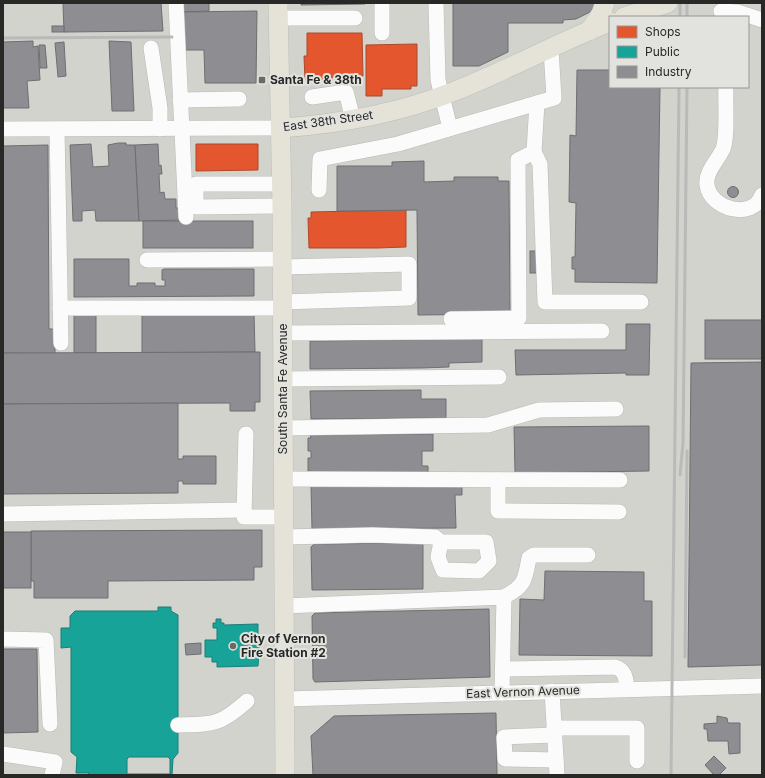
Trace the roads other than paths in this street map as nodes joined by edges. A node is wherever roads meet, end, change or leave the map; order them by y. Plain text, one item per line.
1 (176, 3) edge
2 (382, 3) edge
3 (436, 3) edge
4 (605, 3) edge
5 (668, 3) edge
6 (720, 10) edge
7 (278, 11) edge
8 (627, 16) edge
9 (355, 18) dead end
10 (762, 20) edge
11 (609, 22) edge
12 (589, 31) junction
13 (382, 33) dead end
14 (151, 48) dead end
15 (551, 49) junction
16 (726, 88) edge
17 (312, 96) dead end
18 (441, 96) junction
19 (239, 99) dead end
20 (180, 100) junction
21 (538, 103) junction
22 (353, 119) junction
23 (160, 128) junction
24 (181, 128) junction
25 (280, 128) junction
26 (450, 128) junction
27 (3, 129) edge
28 (57, 129) junction
29 (534, 152) junction
30 (183, 170) junction
31 (196, 184) junction
32 (282, 184) junction
33 (319, 190) dead end
34 (762, 195) edge
35 (282, 206) junction
36 (186, 218) dead end
37 (147, 260) dead end
38 (281, 263) junction
39 (641, 302) dead end
40 (282, 305) junction
41 (60, 308) junction
42 (451, 319) dead end
43 (602, 331) dead end
44 (282, 333) junction
45 (61, 343) dead end
46 (499, 377) dead end
47 (283, 379) junction
48 (616, 409) dead end
49 (283, 428) junction
50 (246, 434) dead end
51 (284, 479) junction
52 (498, 480) junction
53 (620, 480) dead end
54 (244, 510) junction
55 (619, 512) dead end
56 (3, 514) edge
57 (283, 517) junction
58 (284, 537) junction
59 (441, 542) dead end
60 (588, 555) dead end
61 (504, 597) junction
62 (284, 606) junction
63 (3, 639) edge
64 (540, 668) junction
65 (503, 669) junction
66 (762, 686) edge
67 (627, 690) junction
68 (546, 692) junction
69 (502, 693) junction
70 (285, 699) junction
71 (247, 701) dead end
72 (50, 724) dead end
73 (178, 725) dead end
74 (554, 732) junction
75 (3, 754) edge
76 (556, 760) junction
77 (637, 761) dead end
78 (54, 768) edge
79 (285, 775) edge
80 (557, 775) edge

1 - 20 street
2 - 13 street
3 - 18 street
4 - 12 main road
5 - 8 main road
6 - 10 street
7 - 9 street
7 - 25 main road, South Santa Fe Avenue
11 - 12 main road, East 38th Street
12 - 15 main road, East 38th Street
14 - 23 street
15 - 18 main road, East 38th Street
15 - 21 street
16 - 34 street
17 - 22 street
18 - 22 main road, East 38th Street
18 - 26 street
19 - 20 street
20 - 24 street
21 - 26 street
21 - 29 street
22 - 25 main road, East 38th Street
23 - 24 street, East 38th Street
23 - 28 street, East 38th Street
24 - 25 street, East 38th Street
24 - 30 street
25 - 32 main road, South Santa Fe Avenue
26 - 33 street
27 - 28 street, East 38th Street
28 - 41 street
29 - 39 street
29 - 42 street
30 - 31 street
30 - 36 street
31 - 32 street
31 - 35 street
32 - 35 main road, South Santa Fe Avenue
35 - 38 main road, South Santa Fe Avenue
37 - 38 street
38 - 40 main road, South Santa Fe Avenue
38 - 40 street
40 - 41 street
40 - 44 main road, South Santa Fe Avenue
41 - 45 street
43 - 44 street
44 - 47 main road, South Santa Fe Avenue
46 - 47 street
47 - 49 main road, South Santa Fe Avenue
48 - 49 street
49 - 51 main road, South Santa Fe Avenue
50 - 54 street
51 - 52 street
51 - 57 main road, South Santa Fe Avenue
52 - 53 street
52 - 55 street
54 - 56 street
54 - 57 street
57 - 58 main road, South Santa Fe Avenue
58 - 59 street
58 - 62 main road, South Santa Fe Avenue
60 - 61 street
61 - 62 street
61 - 65 street
62 - 70 main road, South Santa Fe Avenue
63 - 72 street
64 - 65 street
64 - 67 street
64 - 68 street
65 - 69 street
66 - 67 street, East Vernon Avenue
67 - 68 street, East Vernon Avenue
68 - 69 street, East Vernon Avenue
68 - 74 street
69 - 70 street, East Vernon Avenue
70 - 79 main road, South Santa Fe Avenue
71 - 73 street
74 - 76 street
74 - 76 street
74 - 77 street
75 - 78 street
76 - 80 street

